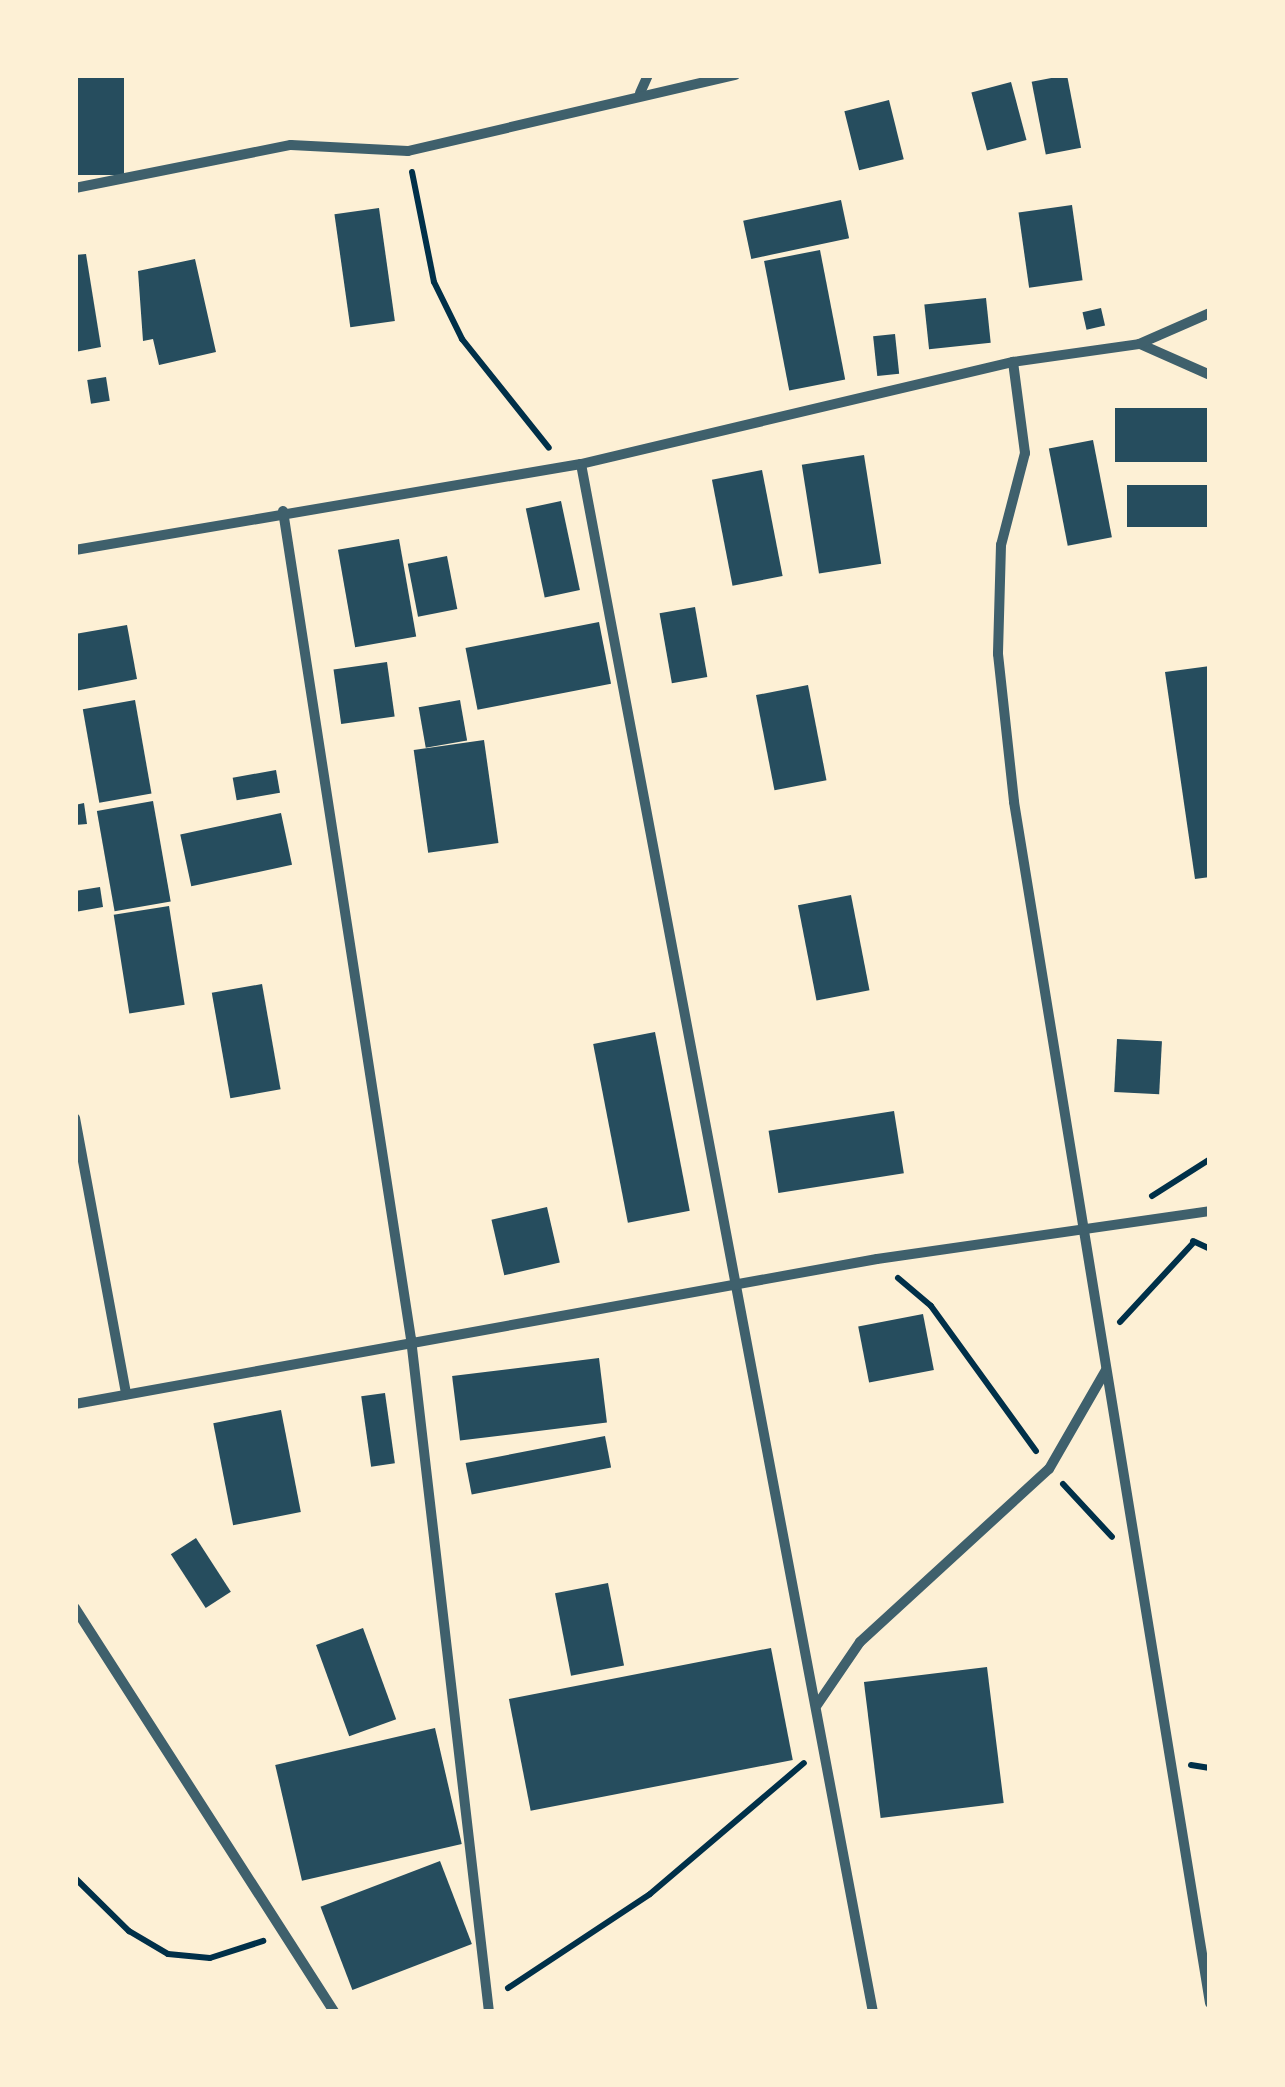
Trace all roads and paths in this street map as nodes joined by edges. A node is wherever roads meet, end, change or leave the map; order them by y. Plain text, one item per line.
1 (648, 75) edge
2 (734, 75) edge
3 (713, 77) edge
4 (640, 93) junction
5 (408, 151) junction
6 (75, 188) edge
7 (1210, 313) edge
8 (1139, 344) junction
9 (1013, 362) junction
10 (1210, 375) edge
11 (581, 464) junction
12 (283, 512) junction
13 (75, 550) edge
14 (75, 1118) edge
15 (1210, 1211) edge
16 (1085, 1236) junction
17 (1194, 1242) dead end
18 (877, 1259) junction
19 (740, 1283) junction
20 (412, 1340) junction
21 (1102, 1340) junction
22 (1106, 1370) junction
23 (126, 1394) junction
24 (75, 1404) edge
25 (1049, 1469) junction
26 (1137, 1556) junction
27 (75, 1608) edge
28 (817, 1706) junction
29 (824, 1746) junction
30 (75, 1878) edge
31 (284, 1934) junction
32 (1210, 2003) edge
33 (488, 2006) edge
34 (334, 2012) edge
35 (873, 2012) edge

1 - 4 street
2 - 3 street
3 - 4 street
4 - 5 street
5 - 6 street
5 - 11 path
7 - 8 street
8 - 9 street
8 - 10 street
9 - 11 street
9 - 16 street
11 - 12 street
11 - 19 street
12 - 13 street
12 - 20 street
14 - 23 street
15 - 16 street
16 - 18 street
16 - 21 street
17 - 21 path
18 - 19 street
18 - 25 path
19 - 20 street
19 - 28 street
20 - 23 street
20 - 33 street
21 - 22 street
22 - 25 street
22 - 26 street
23 - 24 street
25 - 26 path
25 - 28 street
26 - 32 street
27 - 31 street
28 - 29 street
29 - 33 path
29 - 35 street
30 - 31 path
31 - 34 street

